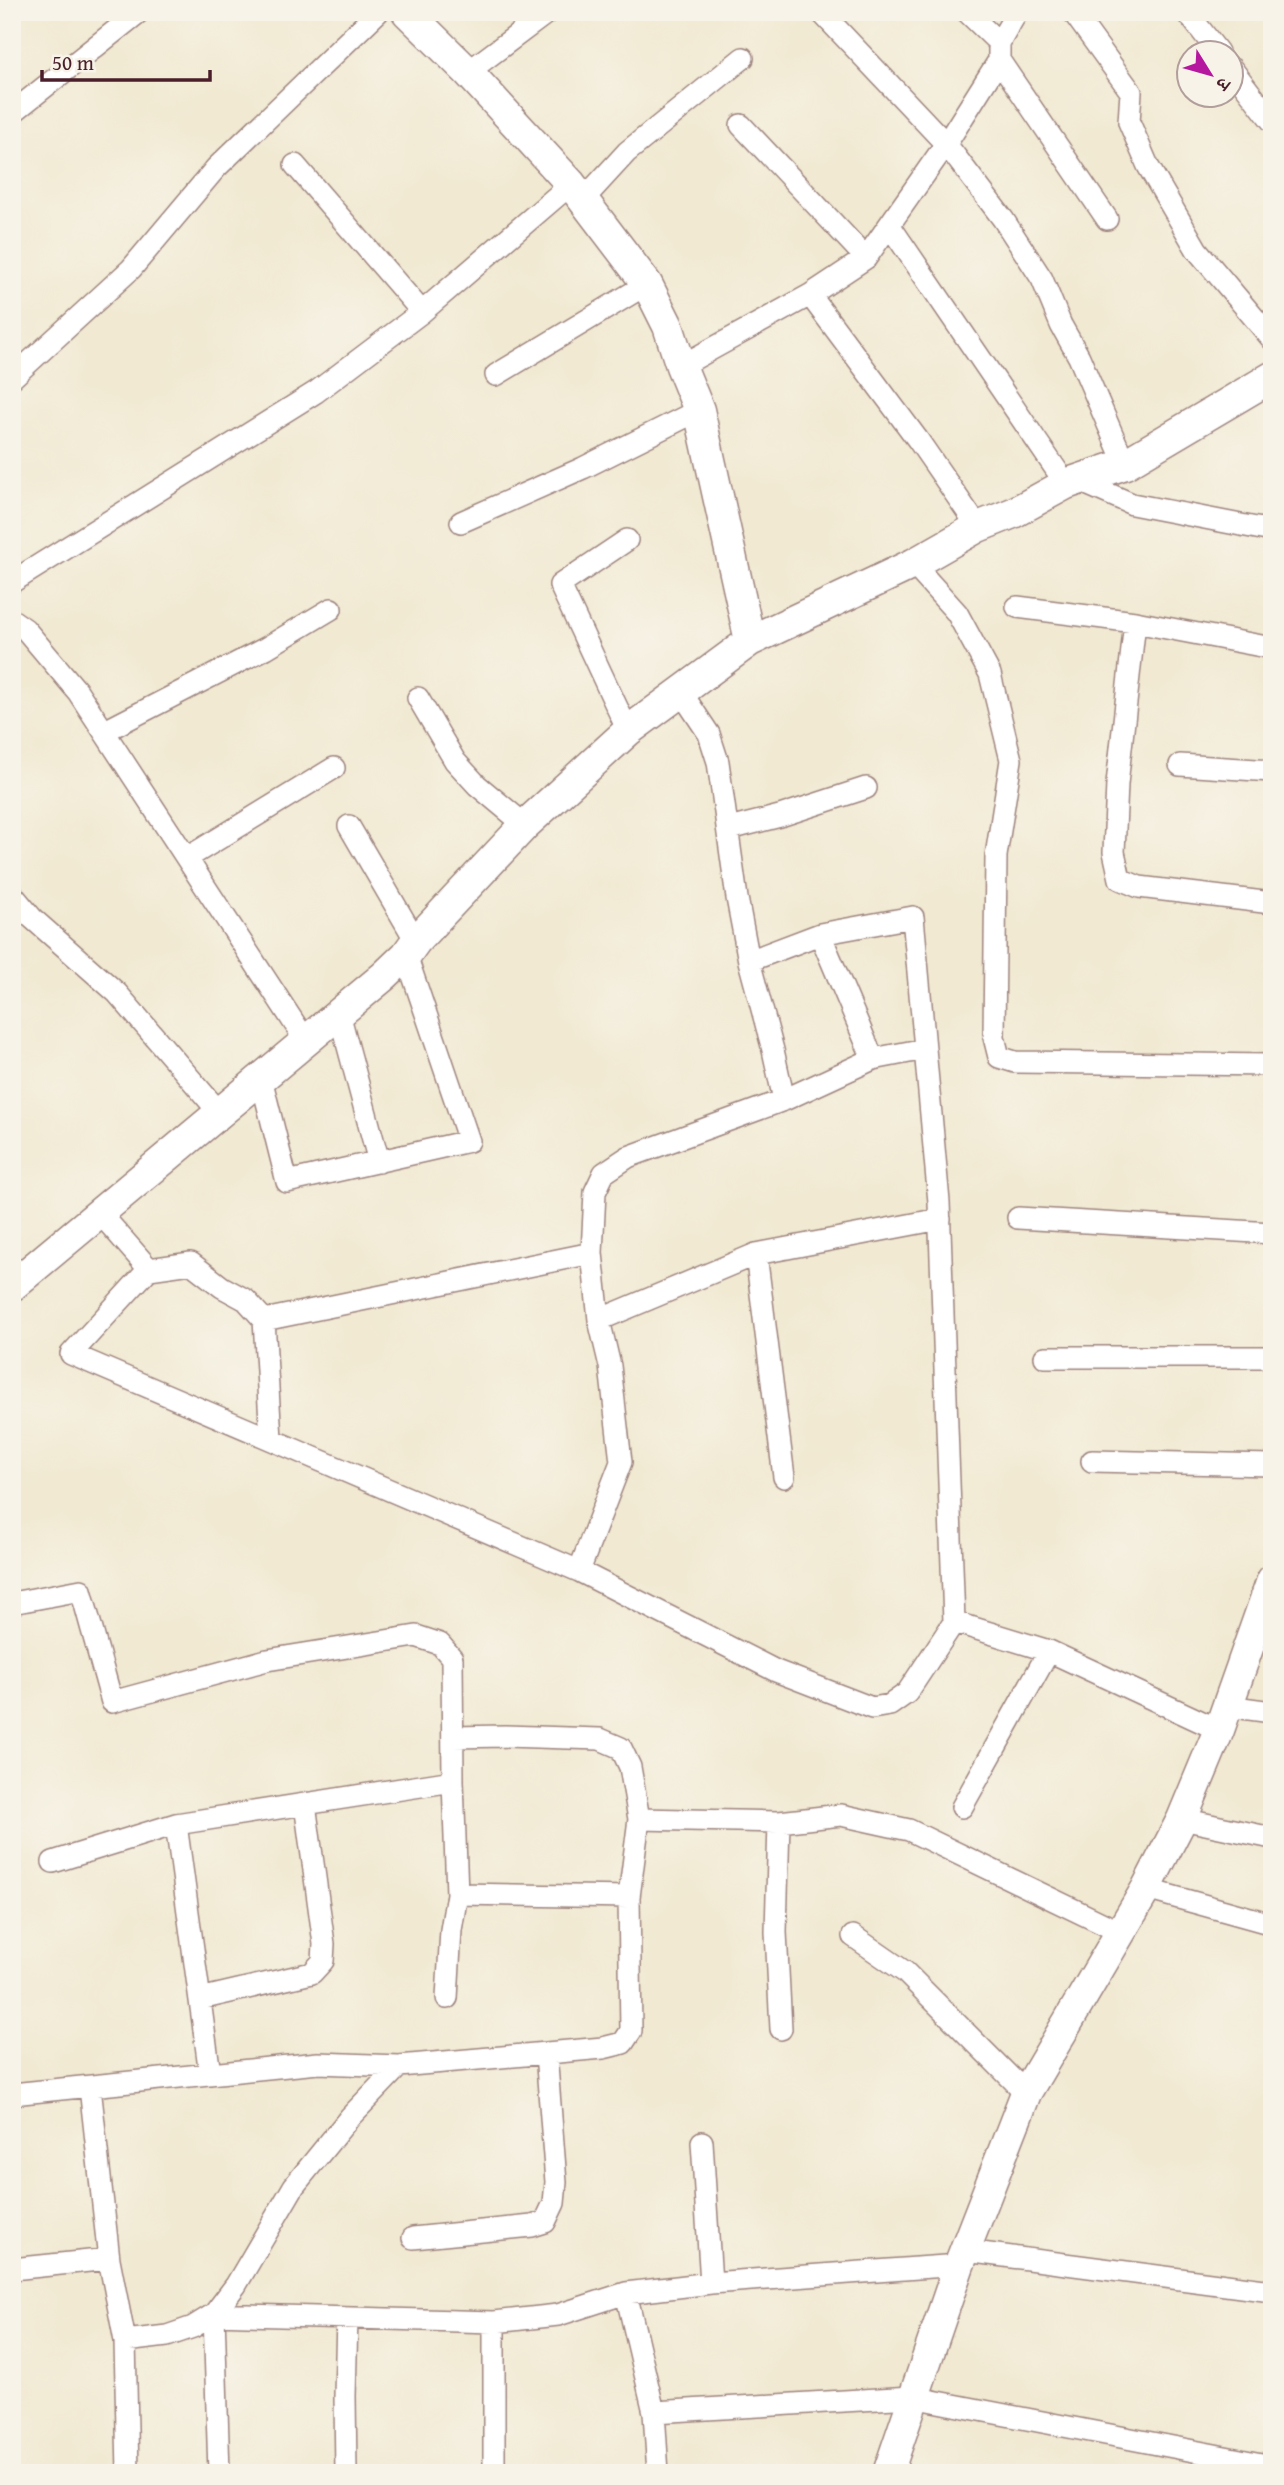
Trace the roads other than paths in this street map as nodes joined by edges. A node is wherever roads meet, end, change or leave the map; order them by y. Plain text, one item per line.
1 (139, 12) edge
2 (377, 12) edge
3 (407, 12) edge
4 (548, 12) edge
5 (821, 12) edge
6 (967, 12) edge
7 (1017, 12) edge
8 (1073, 12) edge
9 (1187, 12) edge
10 (1207, 38) edge
11 (999, 52) junction
12 (743, 58) dead end
13 (468, 72) junction
14 (1246, 88) edge
15 (12, 113) edge
16 (1272, 121) edge
17 (741, 125) dead end
18 (946, 144) junction
19 (295, 165) dead end
20 (577, 192) junction
21 (1107, 219) dead end
22 (890, 226) junction
23 (866, 258) junction
24 (647, 284) junction
25 (810, 295) junction
26 (422, 312) junction
27 (1272, 339) edge
28 (681, 366) junction
29 (496, 375) dead end
30 (1272, 377) edge
31 (12, 379) edge
32 (699, 410) junction
33 (1125, 464) junction
34 (1071, 482) junction
35 (461, 522) dead end
36 (978, 527) junction
37 (1272, 531) edge
38 (627, 540) dead end
39 (913, 564) junction
40 (12, 582) edge
41 (1017, 607) dead end
42 (331, 609) dead end
43 (12, 620) edge
44 (1135, 622) junction
45 (750, 640) junction
46 (1272, 648) edge
47 (681, 692) junction
48 (418, 698) dead end
49 (105, 731) junction
50 (628, 731) junction
51 (1180, 765) dead end
52 (334, 768) dead end
53 (1272, 771) edge
54 (866, 788) dead end
55 (349, 825) dead end
56 (525, 825) junction
57 (729, 829) junction
58 (187, 858) junction
59 (12, 894) edge
60 (1272, 903) edge
61 (821, 934) junction
62 (411, 948) junction
63 (749, 961) junction
64 (338, 1013) junction
65 (306, 1041) junction
66 (925, 1049) junction
67 (873, 1059) junction
68 (1272, 1065) edge
69 (261, 1078) junction
70 (784, 1100) junction
71 (219, 1112) junction
72 (379, 1162) junction
73 (99, 1213) junction
74 (940, 1219) junction
75 (1018, 1219) dead end
76 (1272, 1233) edge
77 (592, 1253) junction
78 (756, 1254) junction
79 (149, 1269) junction
80 (12, 1286) edge
81 (264, 1320) junction
82 (599, 1320) junction
83 (1045, 1357) dead end
84 (1272, 1357) edge
85 (271, 1439) junction
86 (1092, 1461) dead end
87 (1272, 1465) edge
88 (784, 1477) dead end
89 (579, 1571) junction
90 (1272, 1580) edge
91 (12, 1603) edge
92 (954, 1622) junction
93 (1049, 1651) junction
94 (1272, 1712) edge
95 (1223, 1718) junction
96 (453, 1737) junction
97 (453, 1781) junction
98 (306, 1804) junction
99 (962, 1807) dead end
100 (639, 1819) junction
101 (1182, 1819) junction
102 (779, 1822) junction
103 (176, 1824) junction
104 (1272, 1838) edge
105 (53, 1862) dead end
106 (1146, 1889) junction
107 (457, 1894) junction
108 (629, 1897) junction
109 (1272, 1924) edge
110 (1120, 1932) junction
111 (853, 1936) dead end
112 (447, 1998) dead end
113 (200, 1999) junction
114 (781, 2029) dead end
115 (546, 2053) junction
116 (400, 2066) junction
117 (210, 2074) junction
118 (90, 2087) junction
119 (1026, 2093) junction
120 (12, 2094) edge
121 (702, 2142) dead end
122 (413, 2238) dead end
123 (962, 2258) junction
124 (109, 2259) junction
125 (12, 2269) edge
126 (711, 2283) junction
127 (1272, 2291) edge
128 (626, 2293) junction
129 (214, 2314) junction
130 (347, 2318) junction
131 (494, 2322) junction
132 (125, 2341) junction
133 (912, 2397) junction
134 (654, 2412) junction
135 (1272, 2466) edge
136 (128, 2473) edge
137 (219, 2473) edge
138 (346, 2473) edge
139 (494, 2473) edge
140 (658, 2473) edge
141 (888, 2473) edge

1 - 15 street
2 - 31 street
3 - 13 street
4 - 13 street
5 - 18 street
6 - 11 street
7 - 11 street
8 - 27 street
9 - 10 street
11 - 18 street
11 - 21 street
12 - 20 street
13 - 20 street
14 - 16 street
17 - 23 street
18 - 22 street
18 - 33 street
19 - 26 street
20 - 24 street
20 - 26 street
22 - 23 street
22 - 34 street
23 - 25 street
24 - 28 street
24 - 29 street
25 - 28 street
25 - 36 street
26 - 40 street
28 - 32 street
30 - 33 street
32 - 35 street
32 - 45 street
33 - 34 street
34 - 36 street
34 - 37 street
36 - 39 street
38 - 50 street
39 - 45 street
39 - 68 street
41 - 44 street
42 - 49 street
43 - 49 street
44 - 46 street
44 - 60 street
45 - 47 street
47 - 50 street
47 - 57 street
48 - 56 street
49 - 58 street
50 - 56 street
51 - 53 street
52 - 58 street
54 - 57 street
55 - 62 street
56 - 62 street
57 - 63 street
58 - 65 street
59 - 71 street
61 - 63 street
61 - 66 street
61 - 67 street
62 - 64 street
62 - 72 street
63 - 70 street
64 - 65 street
64 - 72 street
65 - 69 street
66 - 67 street
66 - 74 street
67 - 70 street
69 - 71 street
69 - 72 street
70 - 77 street
71 - 73 street
73 - 79 street
73 - 80 street
74 - 78 street
74 - 92 street
75 - 76 street
77 - 81 street
77 - 82 street
78 - 82 street
78 - 88 street
79 - 81 street
79 - 85 street
81 - 85 street
82 - 89 street
83 - 84 street
85 - 89 street
86 - 87 street
89 - 92 street
90 - 95 street
91 - 96 street
92 - 93 street
93 - 95 street
93 - 99 street
94 - 95 street
95 - 101 street
96 - 97 street
96 - 100 street
97 - 98 street
97 - 107 street
98 - 103 street
98 - 113 street
100 - 102 street
100 - 108 street
101 - 104 street
101 - 106 street
102 - 110 street
102 - 114 street
103 - 105 street
103 - 113 street
106 - 109 street
106 - 110 street
107 - 108 street
107 - 112 street
108 - 115 street
110 - 119 street
111 - 119 street
113 - 117 street
115 - 116 street
115 - 122 street
116 - 117 street
116 - 129 street
117 - 118 street
118 - 120 street
118 - 124 street
119 - 123 street
121 - 126 street
123 - 126 street
123 - 127 street
123 - 133 street
124 - 125 street
124 - 132 street
126 - 128 street
128 - 131 street
128 - 134 street
129 - 130 street
129 - 132 street
129 - 137 street
130 - 131 street
130 - 138 street
131 - 139 street
132 - 136 street
133 - 134 street
133 - 135 street
133 - 141 street
134 - 140 street

